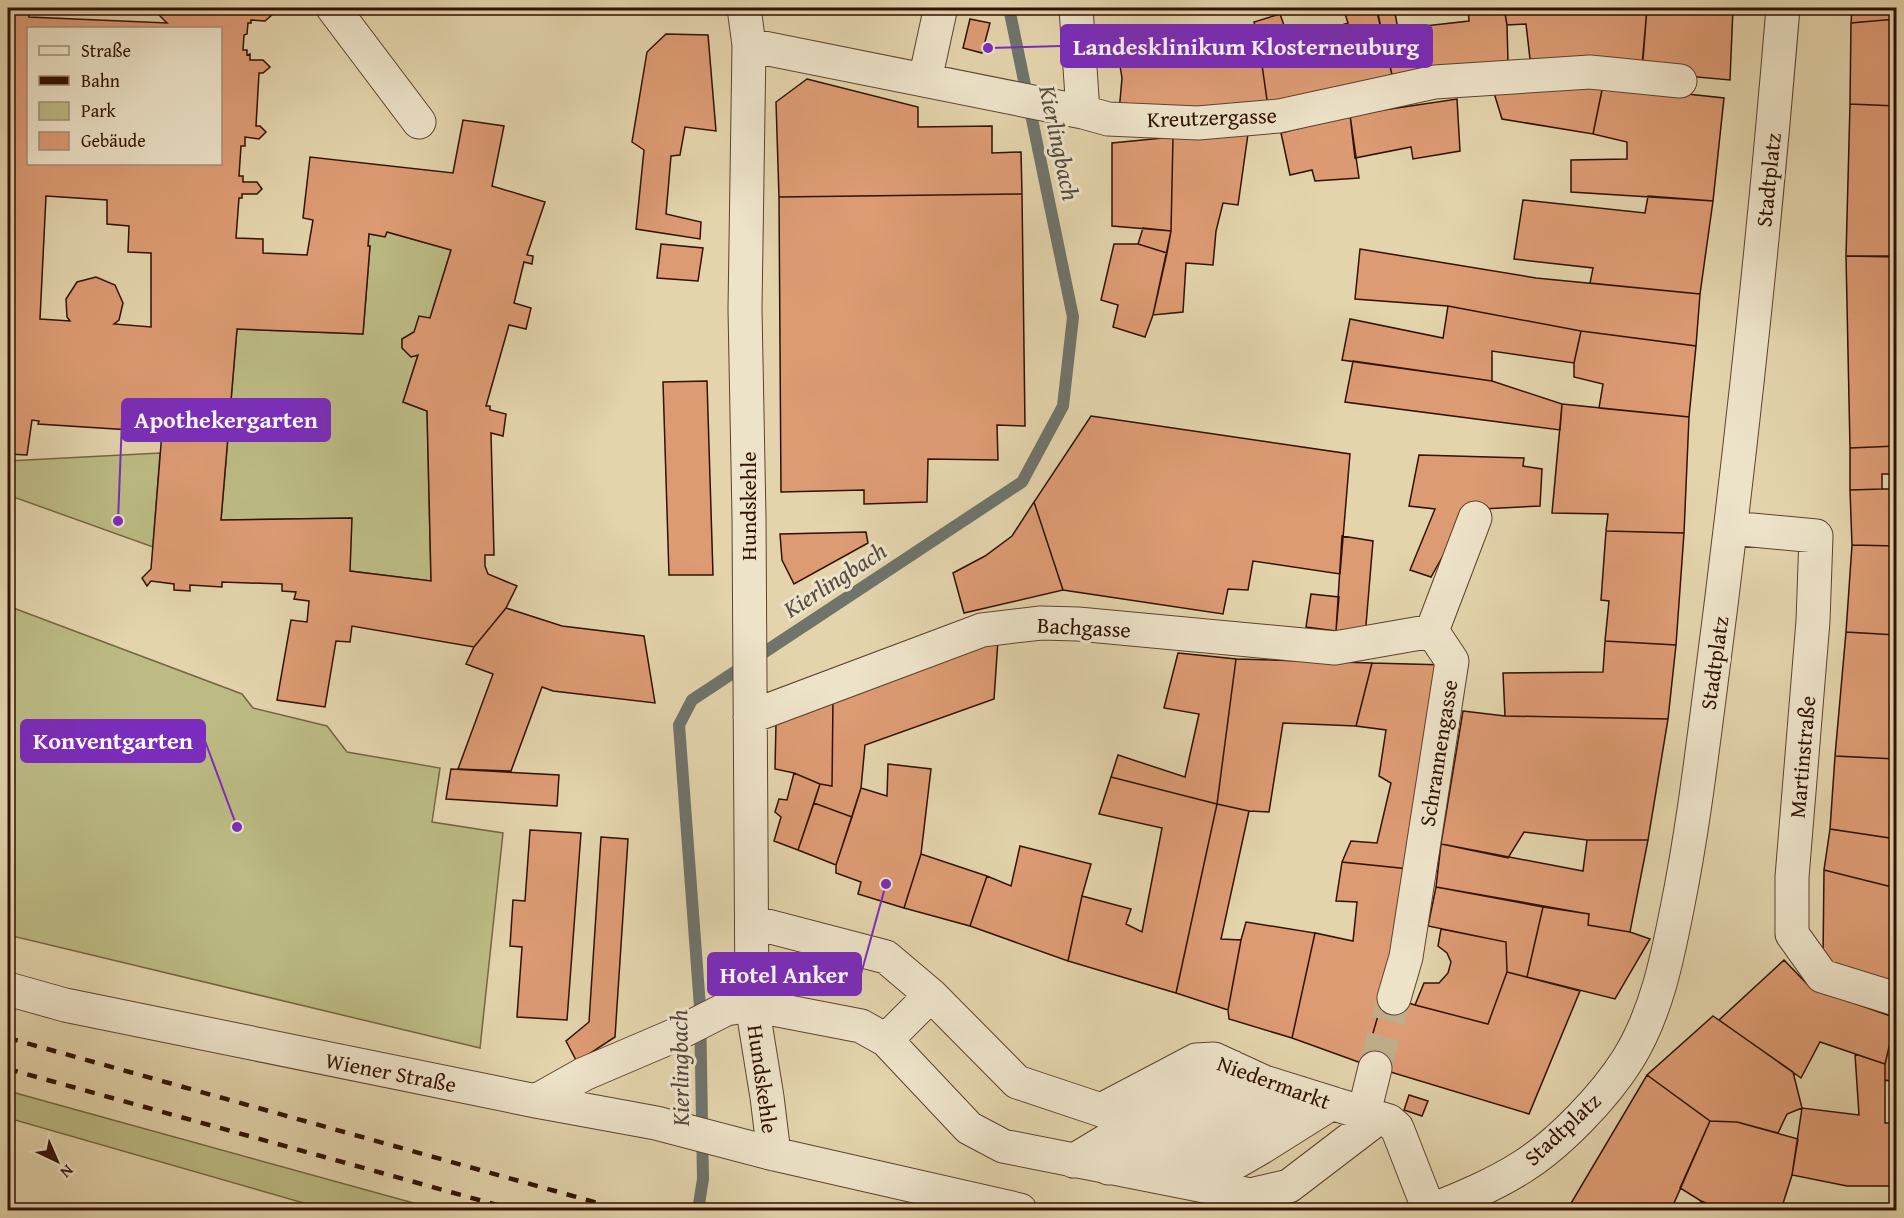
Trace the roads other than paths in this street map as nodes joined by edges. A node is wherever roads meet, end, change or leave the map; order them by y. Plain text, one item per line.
1 (333, 8) edge
2 (744, 8) edge
3 (1076, 8) edge
4 (1783, 8) edge
5 (935, 9) edge
6 (749, 45) junction
7 (925, 80) junction
8 (1680, 81) dead end
9 (1069, 109) junction
10 (419, 122) dead end
11 (1474, 518) dead end
12 (1731, 528) junction
13 (1432, 631) junction
14 (750, 705) junction
15 (752, 922) junction
16 (8, 989) edge
17 (932, 995) junction
18 (1394, 998) tunnel mouth
19 (1896, 999) edge
20 (739, 1007) junction
21 (886, 1040) junction
22 (1232, 1067) junction
23 (1375, 1068) tunnel mouth
24 (1264, 1082) junction
25 (1300, 1093) junction
26 (536, 1101) junction
27 (1332, 1104) junction
28 (1371, 1115) junction
29 (774, 1154) junction
30 (1073, 1161) junction
31 (1108, 1168) junction
32 (1148, 1175) junction
33 (1198, 1184) junction
34 (1449, 1208) edge
35 (1020, 1210) edge

1 - 10 street
2 - 6 street, Hundskehle
3 - 9 street
4 - 12 street, Stadtplatz
5 - 7 street
6 - 7 street, Kreutzergasse
6 - 14 street, Hundskehle
7 - 9 street, Kreutzergasse
8 - 9 street, Kreutzergasse
11 - 13 street
12 - 19 street, Martinstraße
12 - 34 street, Stadtplatz
13 - 14 street, Bachgasse
13 - 18 street, Schrannengasse
14 - 15 street, Hundskehle
15 - 17 street, Niedermarkt
15 - 20 street, Hundskehle
16 - 26 street, Wiener Straße
17 - 21 street
17 - 22 street, Niedermarkt
20 - 21 street
20 - 26 street, Hundskehle
20 - 29 street, Hundskehle
21 - 30 street
22 - 24 street, Niedermarkt
22 - 30 street
23 - 28 street
24 - 25 street, Niedermarkt
24 - 31 street
25 - 27 street, Niedermarkt
25 - 32 street
26 - 29 street, Wiener Straße
27 - 28 street, Niedermarkt
27 - 33 street
28 - 33 street
28 - 34 street, Niedermarkt
29 - 35 street
30 - 31 street
31 - 32 street
32 - 33 street

